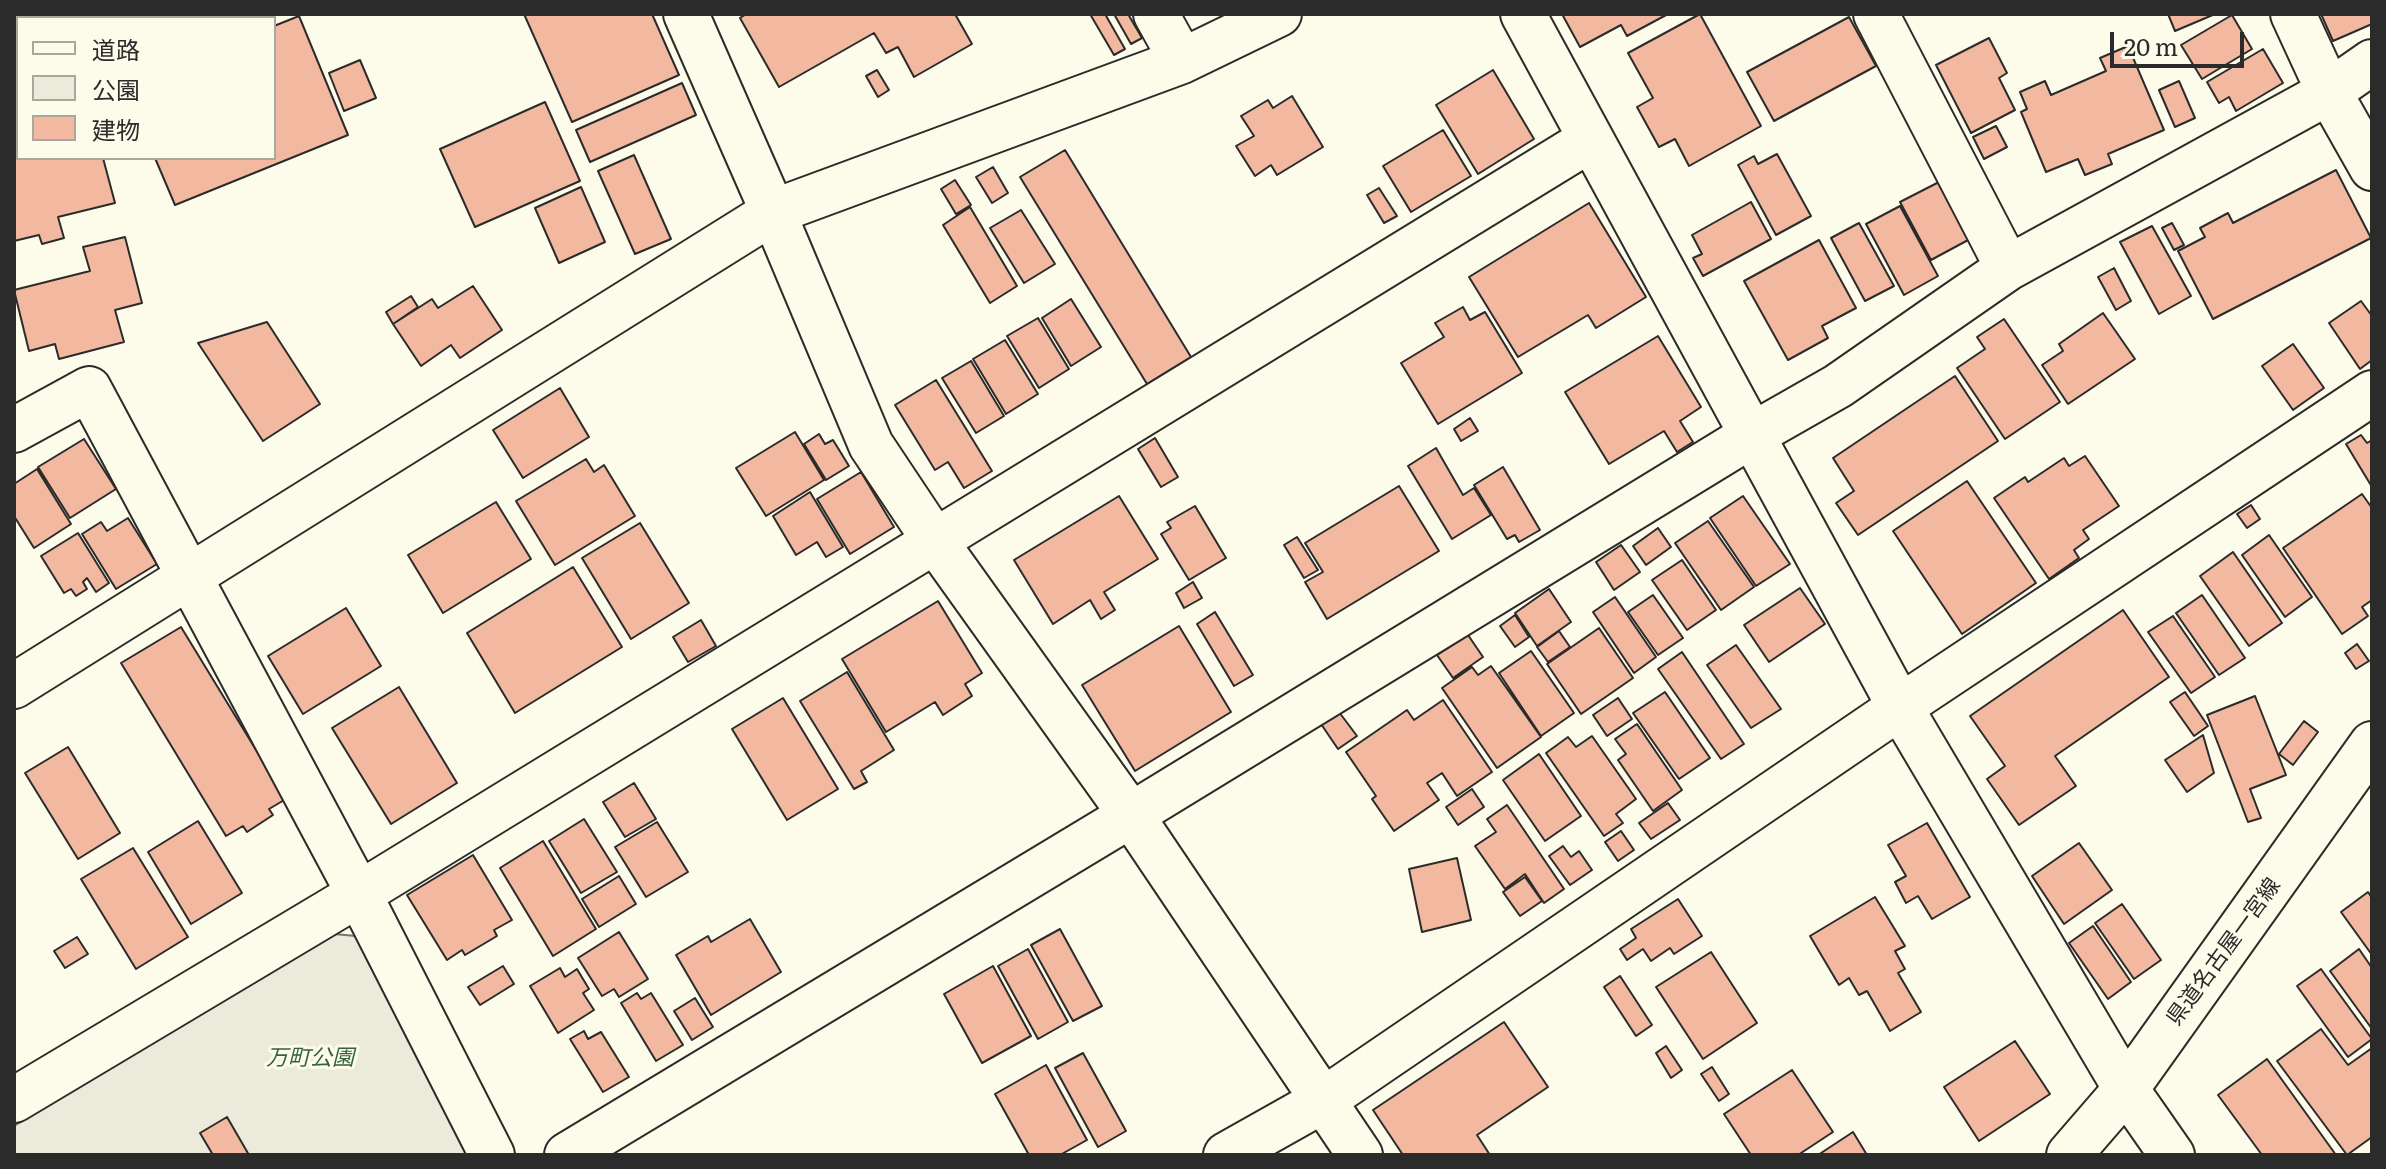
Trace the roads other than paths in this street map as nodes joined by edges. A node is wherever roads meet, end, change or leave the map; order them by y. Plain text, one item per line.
1 (686, 14) edge
2 (1156, 14) edge
3 (1279, 14) edge
4 (1523, 14) edge
5 (1876, 14) edge
6 (2293, 14) edge
7 (1182, 61) junction
8 (2372, 62) edge
9 (2329, 92) junction
10 (1591, 139) junction
11 (2372, 168) edge
12 (773, 212) junction
13 (2008, 268) junction
14 (2372, 393) edge
15 (14, 430) edge
16 (1752, 435) junction
17 (935, 541) junction
18 (189, 578) junction
19 (14, 686) edge
20 (1900, 707) junction
21 (2372, 744) edge
22 (2372, 777) edge
23 (2332, 800) junction
24 (1131, 815) junction
25 (359, 894) junction
26 (2126, 1089) junction
27 (14, 1100) edge
28 (1322, 1101) junction
29 (492, 1155) edge
30 (567, 1155) edge
31 (1226, 1155) edge
32 (1360, 1155) edge
33 (2069, 1155) edge
34 (2172, 1155) edge

1 - 12 street
2 - 7 street
3 - 7 street
4 - 10 street
5 - 13 street
6 - 9 street
7 - 12 street
8 - 9 street
9 - 11 street
9 - 13 street
10 - 16 street
10 - 17 street
12 - 17 street
12 - 18 street
13 - 16 street
14 - 20 street
15 - 18 street
16 - 20 street
16 - 24 street
17 - 24 street
17 - 25 street
18 - 19 street
18 - 25 street
20 - 26 street
20 - 28 street
21 - 23 street, 県道名古屋一宮線
22 - 23 street
23 - 26 street, 県道名古屋一宮線
24 - 28 street
24 - 30 street
25 - 27 street
25 - 29 street
26 - 33 street, 県道名古屋一宮線
26 - 34 street
28 - 31 street
28 - 32 street

